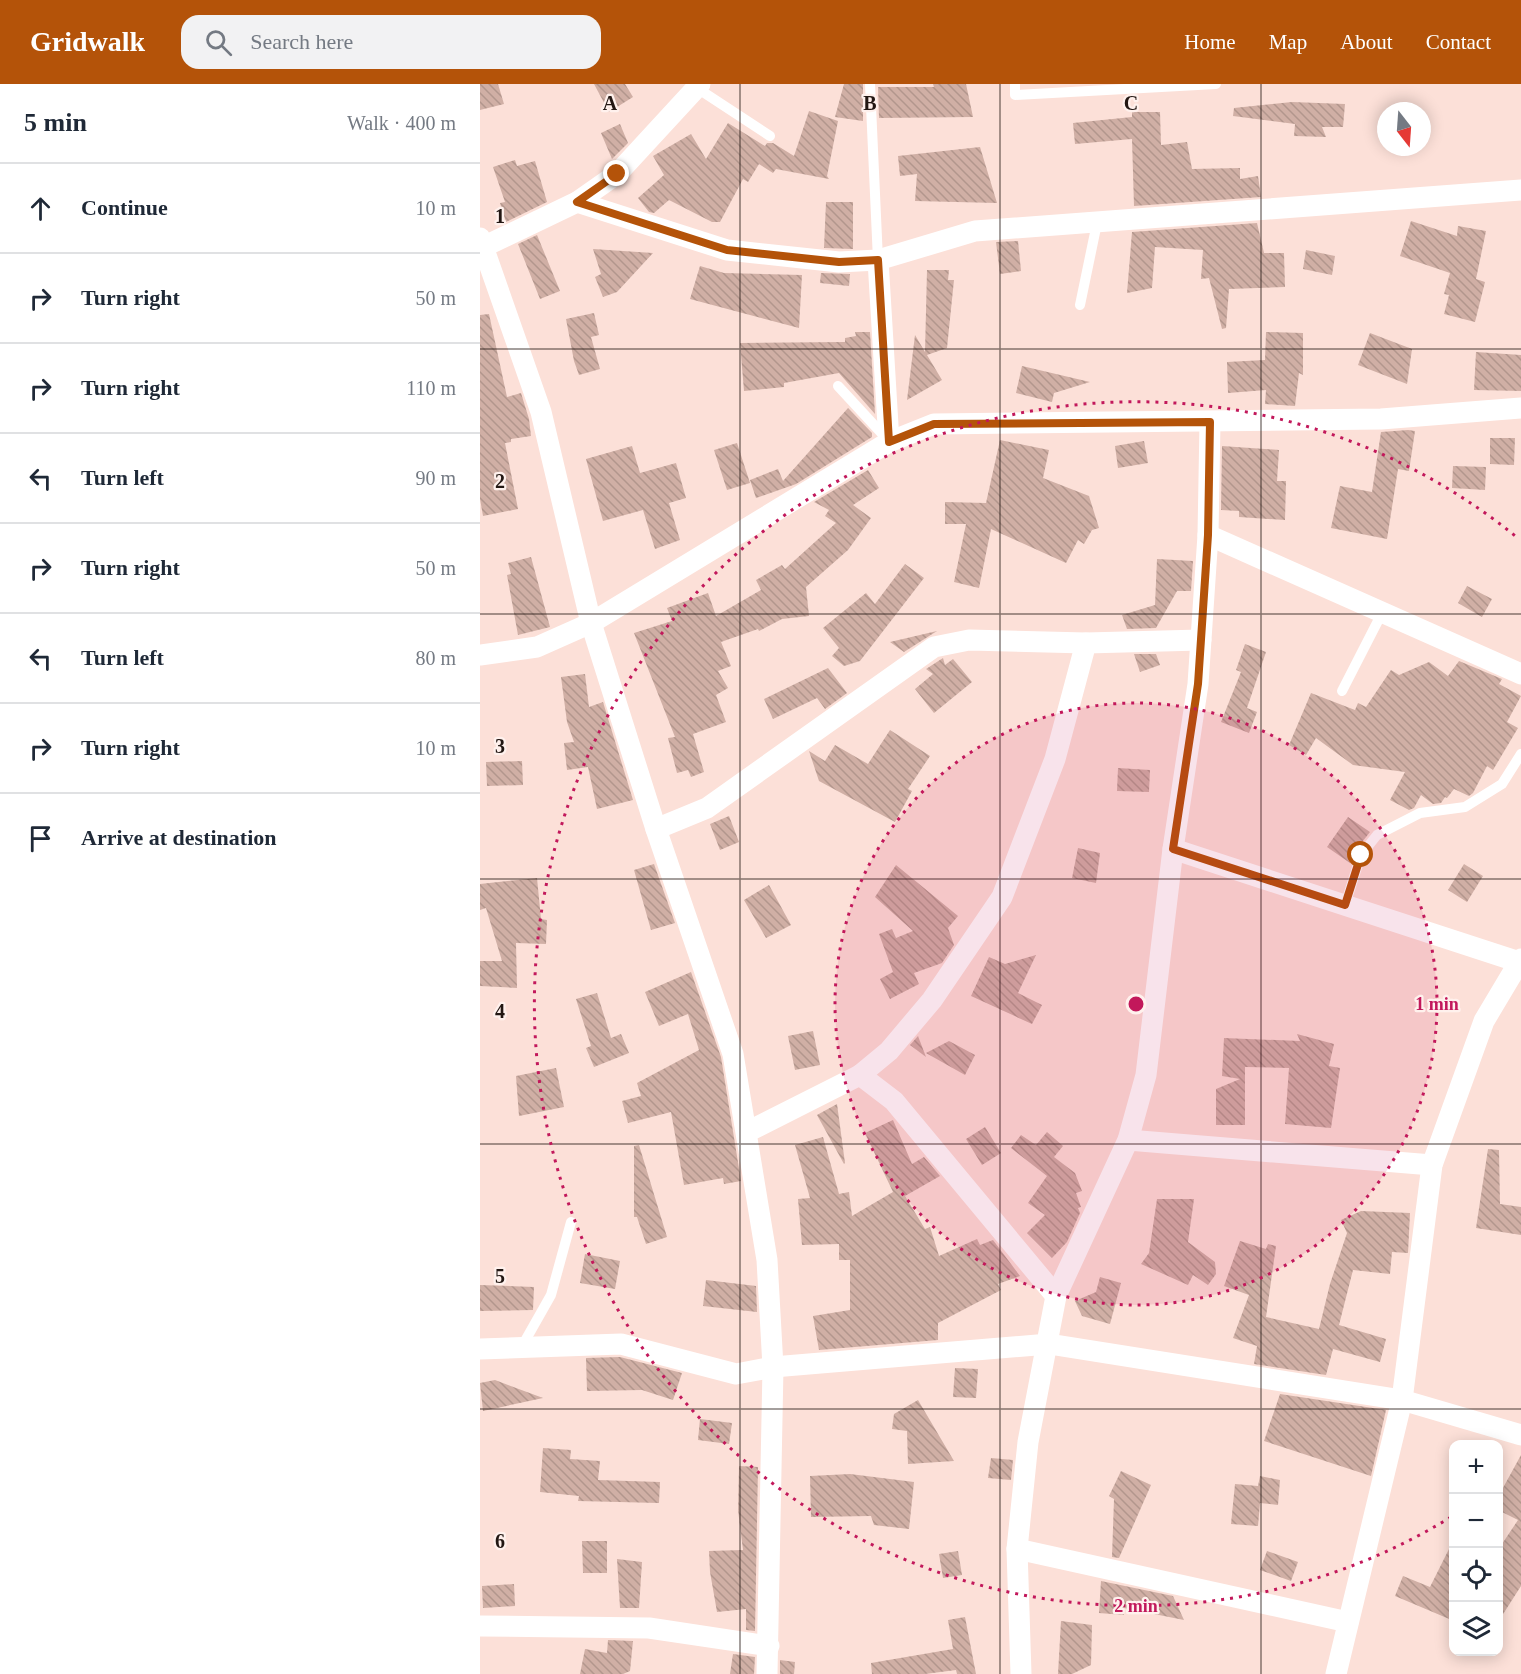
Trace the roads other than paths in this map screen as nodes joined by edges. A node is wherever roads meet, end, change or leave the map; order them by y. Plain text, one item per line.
1 (870, 84) edge
2 (1015, 84) edge
3 (1216, 84) edge
4 (699, 86) edge
5 (1092, 88) edge
6 (770, 136) dead end
7 (1521, 190) edge
8 (577, 202) junction
9 (1097, 223) junction
10 (482, 242) edge
11 (878, 260) junction
12 (488, 286) edge
13 (1080, 305) dead end
14 (838, 386) dead end
15 (1521, 408) edge
16 (1210, 422) junction
17 (889, 442) junction
18 (1208, 535) junction
19 (1382, 613) junction
20 (591, 623) junction
21 (1201, 640) junction
22 (1086, 643) junction
23 (480, 656) edge
24 (1521, 674) edge
25 (1342, 691) dead end
26 (1521, 754) edge
27 (656, 829) junction
28 (1173, 849) junction
29 (1345, 905) junction
30 (1520, 961) edge
31 (860, 1075) junction
32 (747, 1132) junction
33 (1128, 1140) junction
34 (1432, 1165) junction
35 (571, 1222) dead end
36 (1056, 1296) junction
37 (1049, 1344) junction
38 (521, 1348) junction
39 (480, 1349) edge
40 (773, 1367) junction
41 (1402, 1400) junction
42 (1521, 1435) edge
43 (1017, 1549) junction
44 (1348, 1622) junction
45 (480, 1626) edge
46 (769, 1646) junction
47 (767, 1674) edge
48 (1021, 1674) edge
49 (1336, 1674) edge

1 - 11 lane
2 - 5 lane
3 - 5 lane
4 - 6 lane
4 - 8 street
7 - 9 street
8 - 10 street
8 - 11 street
9 - 11 street
9 - 13 lane
10 - 12 street
11 - 17 street
12 - 20 street
14 - 17 lane
15 - 16 street
16 - 17 street
16 - 18 street
17 - 20 street
18 - 19 street
18 - 21 street
19 - 24 street
19 - 25 lane
20 - 23 street
20 - 27 street
21 - 22 street
21 - 28 street
22 - 27 street
22 - 31 street
26 - 29 lane
27 - 32 street
28 - 29 street
28 - 33 street
29 - 30 street
30 - 34 street
31 - 32 street
31 - 36 street
32 - 40 street
33 - 34 street
33 - 36 street
34 - 41 street
35 - 38 lane
36 - 37 street
37 - 40 street
37 - 41 street
37 - 43 street
38 - 39 street
38 - 40 street
40 - 46 street
41 - 42 street
41 - 44 street
43 - 44 street
43 - 48 street
44 - 49 street
45 - 46 street
46 - 47 street

